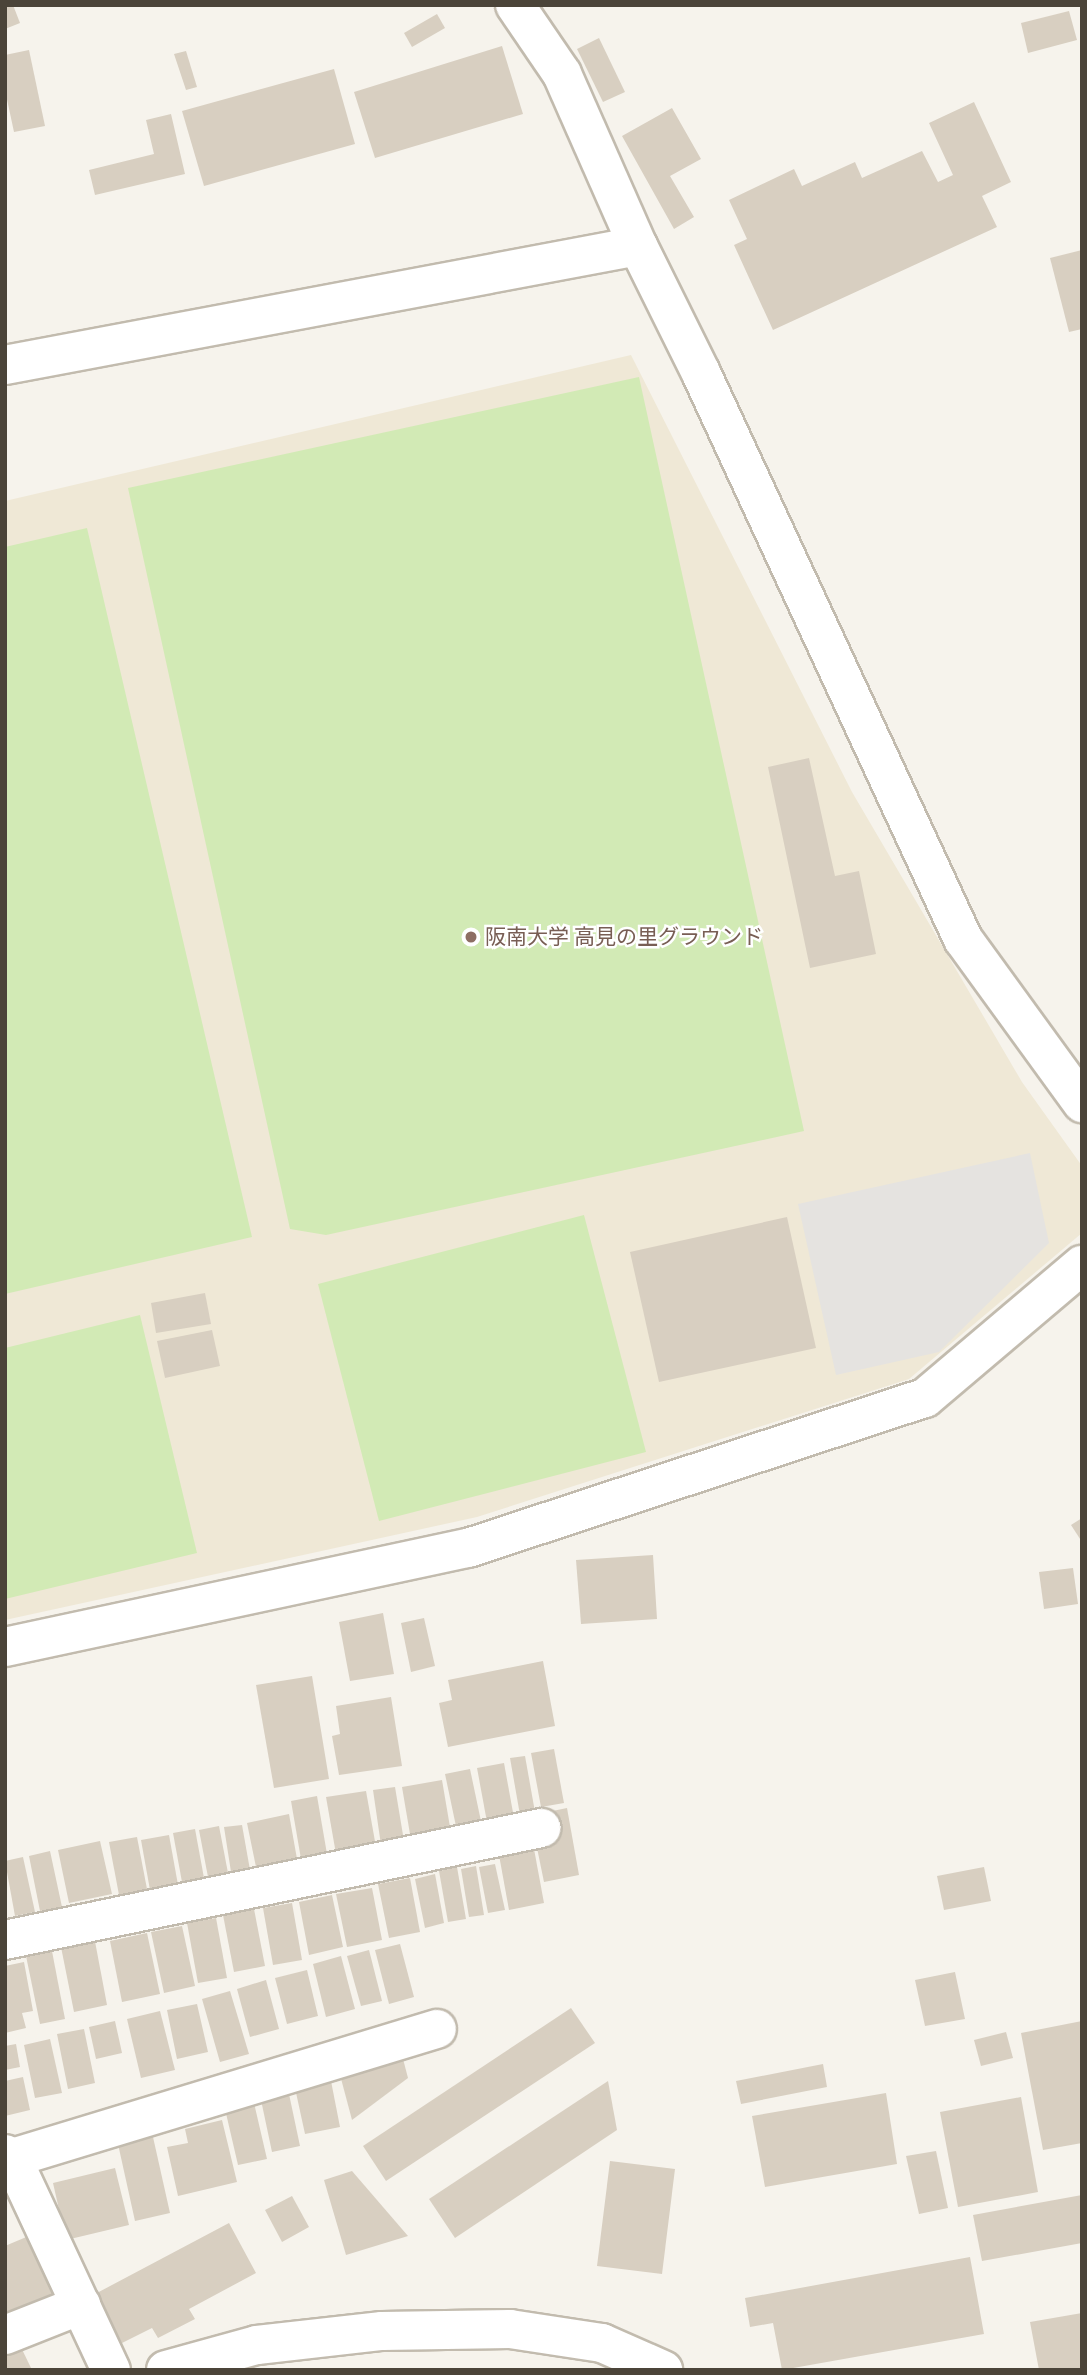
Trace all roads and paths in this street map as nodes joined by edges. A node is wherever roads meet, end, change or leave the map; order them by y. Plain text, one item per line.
1 (515, 5) edge
2 (638, 246) junction
3 (5, 365) edge
4 (1082, 1103) edge
5 (1082, 1265) edge
6 (5, 1647) edge
7 (541, 1828) dead end
8 (5, 1940) edge
9 (438, 2029) dead end
10 (9, 2156) edge
11 (81, 2305) junction
12 (5, 2335) edge
13 (598, 2356) edge
14 (111, 2370) edge
15 (166, 2370) edge
16 (663, 2370) edge

1 - 2 street
2 - 3 street
2 - 4 street
5 - 6 street
7 - 8 street
9 - 10 street
10 - 11 street
11 - 12 street
11 - 14 street
13 - 15 street
13 - 16 street

